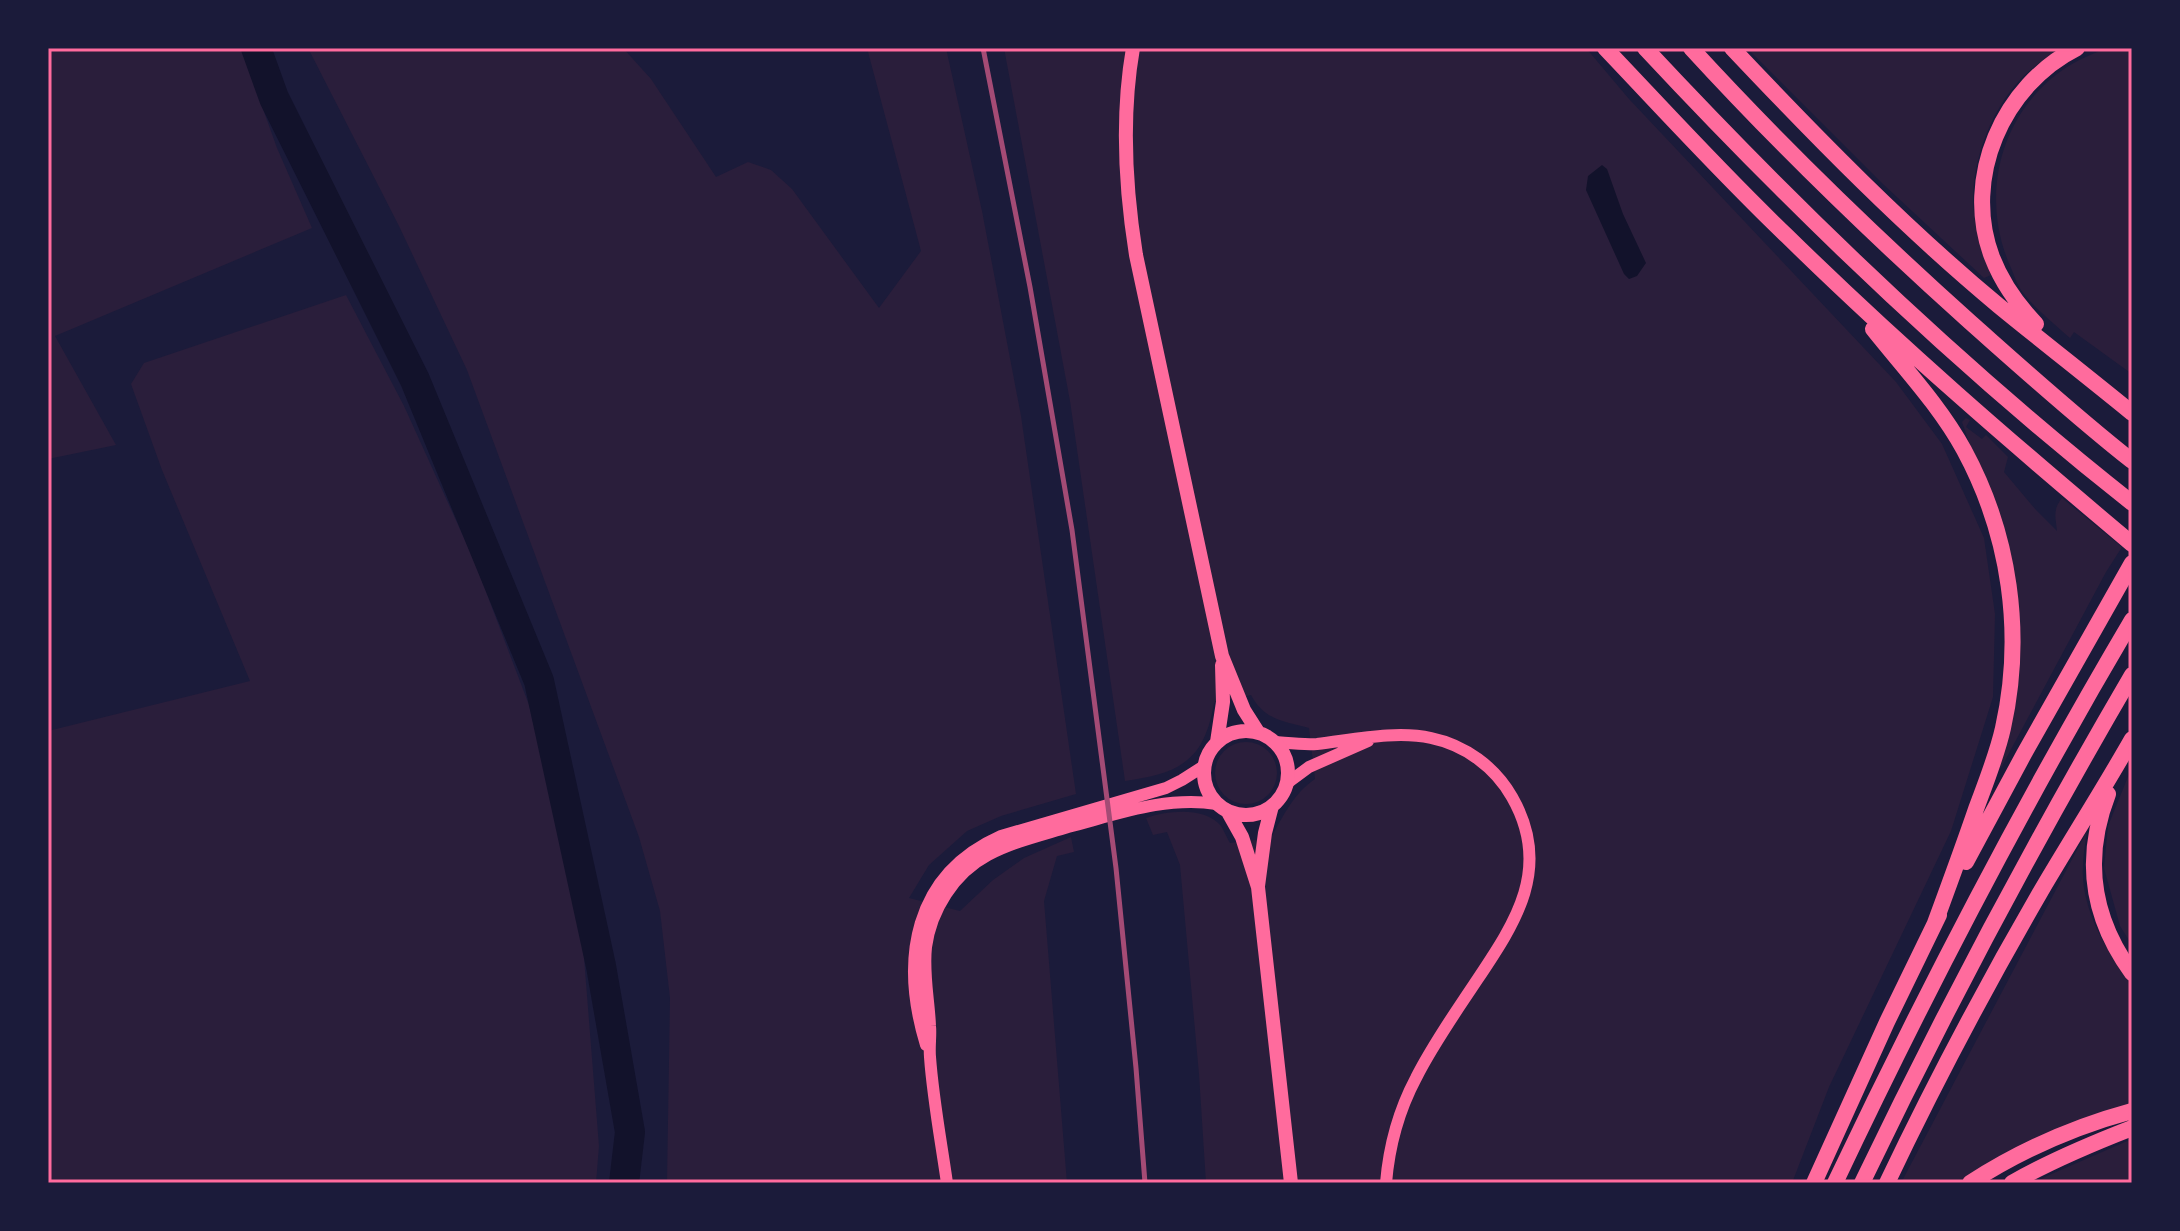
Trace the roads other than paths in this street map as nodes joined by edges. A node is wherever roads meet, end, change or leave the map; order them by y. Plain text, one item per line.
1 (1133, 48) edge
2 (1605, 48) edge
3 (1645, 48) edge
4 (1691, 48) edge
5 (1732, 48) edge
6 (2077, 48) edge
7 (1840, 286) junction
8 (2069, 361) junction
9 (2132, 413) edge
10 (2132, 461) edge
11 (2132, 503) edge
12 (2132, 544) edge
13 (2132, 563) edge
14 (2132, 620) edge
15 (1222, 656) junction
16 (2132, 675) edge
17 (1258, 732) junction
18 (1375, 738) junction
19 (1217, 742) junction
20 (1274, 742) junction
21 (2128, 745) edge
22 (1204, 766) junction
23 (1286, 784) junction
24 (1152, 798) junction
25 (1272, 806) junction
26 (1222, 808) junction
27 (1258, 887) junction
28 (1935, 923) junction
29 (2132, 973) edge
30 (2132, 1111) edge
31 (2132, 1128) edge
32 (947, 1183) edge
33 (1291, 1183) edge
34 (1386, 1183) edge
35 (1814, 1183) edge
36 (1835, 1183) edge
37 (1862, 1183) edge
38 (1887, 1183) edge
39 (1970, 1183) edge
40 (2012, 1183) edge

1 - 15 main road
2 - 7 highway
3 - 11 highway
4 - 10 highway
5 - 8 highway
6 - 8 highway
7 - 12 highway
7 - 28 highway
8 - 9 highway
13 - 28 highway
14 - 36 highway
15 - 17 main road
15 - 19 main road
16 - 37 highway
17 - 19 main road
17 - 20 main road
18 - 20 street
18 - 23 street
18 - 34 street
19 - 22 main road
20 - 23 main road
21 - 29 highway
21 - 38 highway
22 - 24 street
22 - 26 main road
23 - 25 main road
24 - 26 street
24 - 32 street
25 - 26 main road
25 - 27 main road
26 - 27 main road
27 - 33 main road
28 - 35 highway
30 - 39 highway
31 - 40 highway

